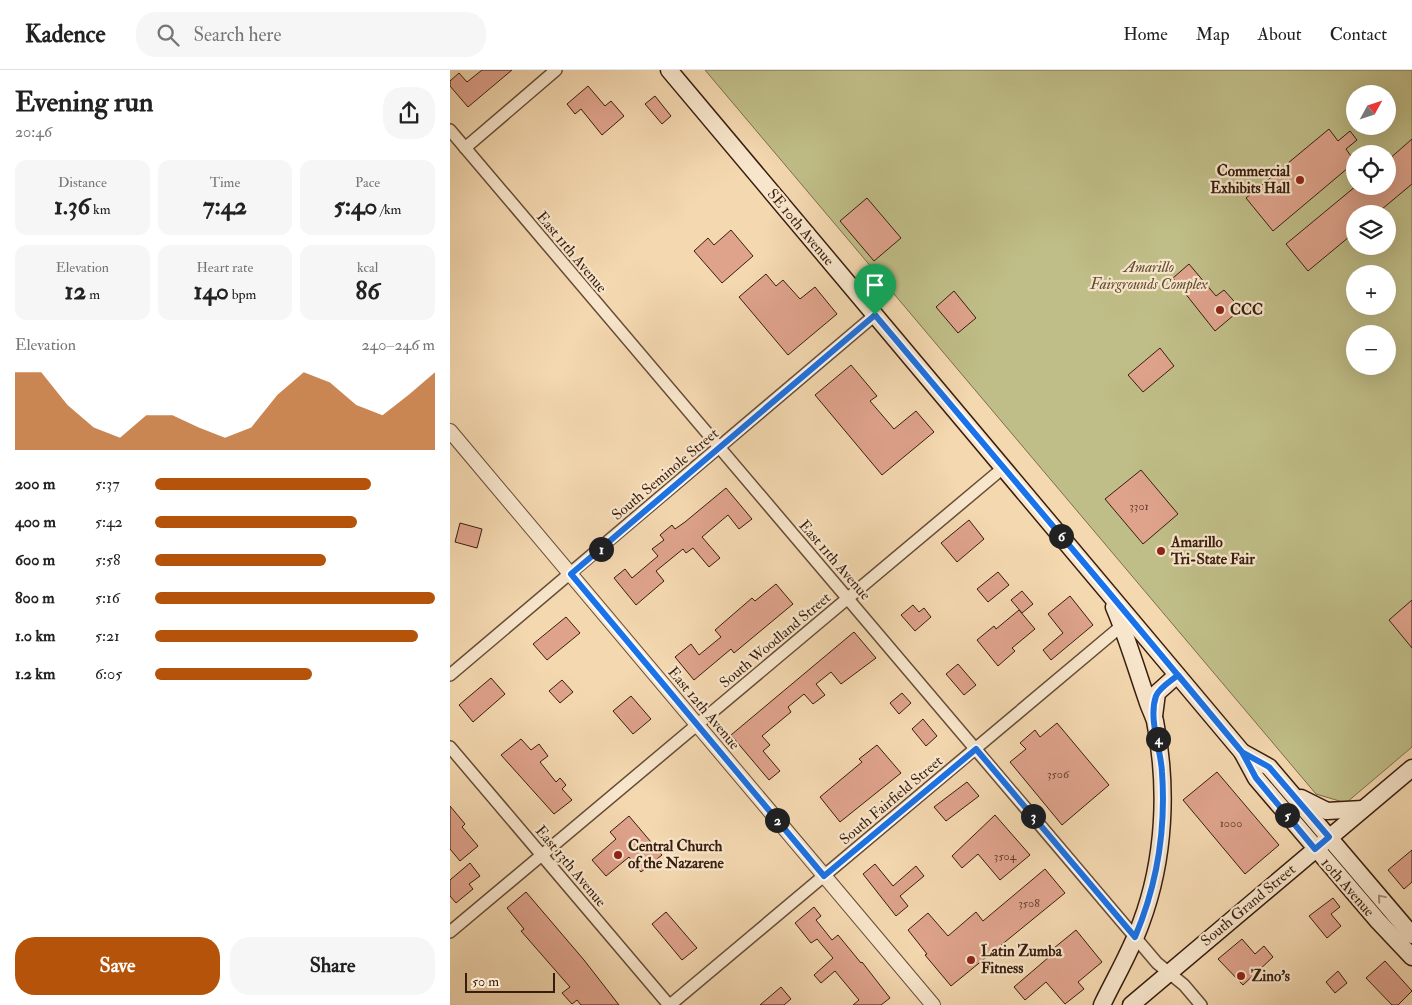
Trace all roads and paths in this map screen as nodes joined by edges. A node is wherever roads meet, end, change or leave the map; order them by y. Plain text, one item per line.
1 (556, 70) edge
2 (669, 70) edge
3 (450, 130) edge
4 (465, 148) junction
5 (875, 315) junction
6 (450, 431) edge
7 (719, 448) junction
8 (1003, 468) junction
9 (571, 574) junction
10 (848, 598) junction
11 (1126, 622) junction
12 (450, 675) edge
13 (1178, 675) junction
14 (1154, 718) junction
15 (697, 726) junction
16 (450, 747) edge
17 (976, 749) junction
18 (1242, 752) junction
19 (1412, 768) edge
20 (1289, 790) junction
21 (1363, 809) junction
22 (1329, 837) junction
23 (1315, 849) junction
24 (541, 854) junction
25 (824, 876) junction
26 (450, 932) edge
27 (1412, 935) edge
28 (1135, 937) junction
29 (1412, 957) edge
30 (1169, 973) junction
31 (670, 1005) edge
32 (934, 1005) edge
33 (1102, 1005) edge
34 (1131, 1005) edge
35 (1201, 1005) edge

1 - 4 street
2 - 5 main road, SE 10th Avenue
3 - 4 street, East 11th Avenue
4 - 7 street, East 11th Avenue
5 - 7 street, South Seminole Street
5 - 8 main road, SE 10th Avenue
6 - 9 street, East 12th Avenue
7 - 9 street, South Seminole Street
7 - 10 street, East 11th Avenue
8 - 10 street, South Woodland Street
8 - 11 main road, SE 10th Avenue
9 - 12 street, South Seminole Street
9 - 15 street, East 12th Avenue
10 - 15 street, South Woodland Street
10 - 17 street, East 11th Avenue
11 - 13 main road
11 - 14 main road
11 - 17 street, South Fairfield Street
13 - 14 main road
13 - 18 main road
14 - 28 main road
15 - 24 street, South Woodland Street
15 - 25 street, East 12th Avenue
16 - 24 street, East 13th Avenue
17 - 25 street, South Fairfield Street
17 - 28 street, East 11th Avenue
18 - 20 main road, 10th Avenue
18 - 23 main road, 10th Avenue
19 - 21 main road, South Grand Street
20 - 21 main road
20 - 22 main road, 10th Avenue
21 - 22 main road, South Grand Street
22 - 23 main road, South Grand Street
27 -> 22 main road, 10th Avenue
23 - 29 main road, 10th Avenue
23 - 30 main road, South Grand Street
24 - 26 street, South Woodland Street
24 - 31 street, East 13th Avenue
25 - 31 street, South Fairfield Street
25 - 32 street, East 12th Avenue
28 - 30 street, East 11th Avenue
28 - 33 main road
30 - 34 main road, South Grand Street
30 - 35 street, East 11th Avenue

